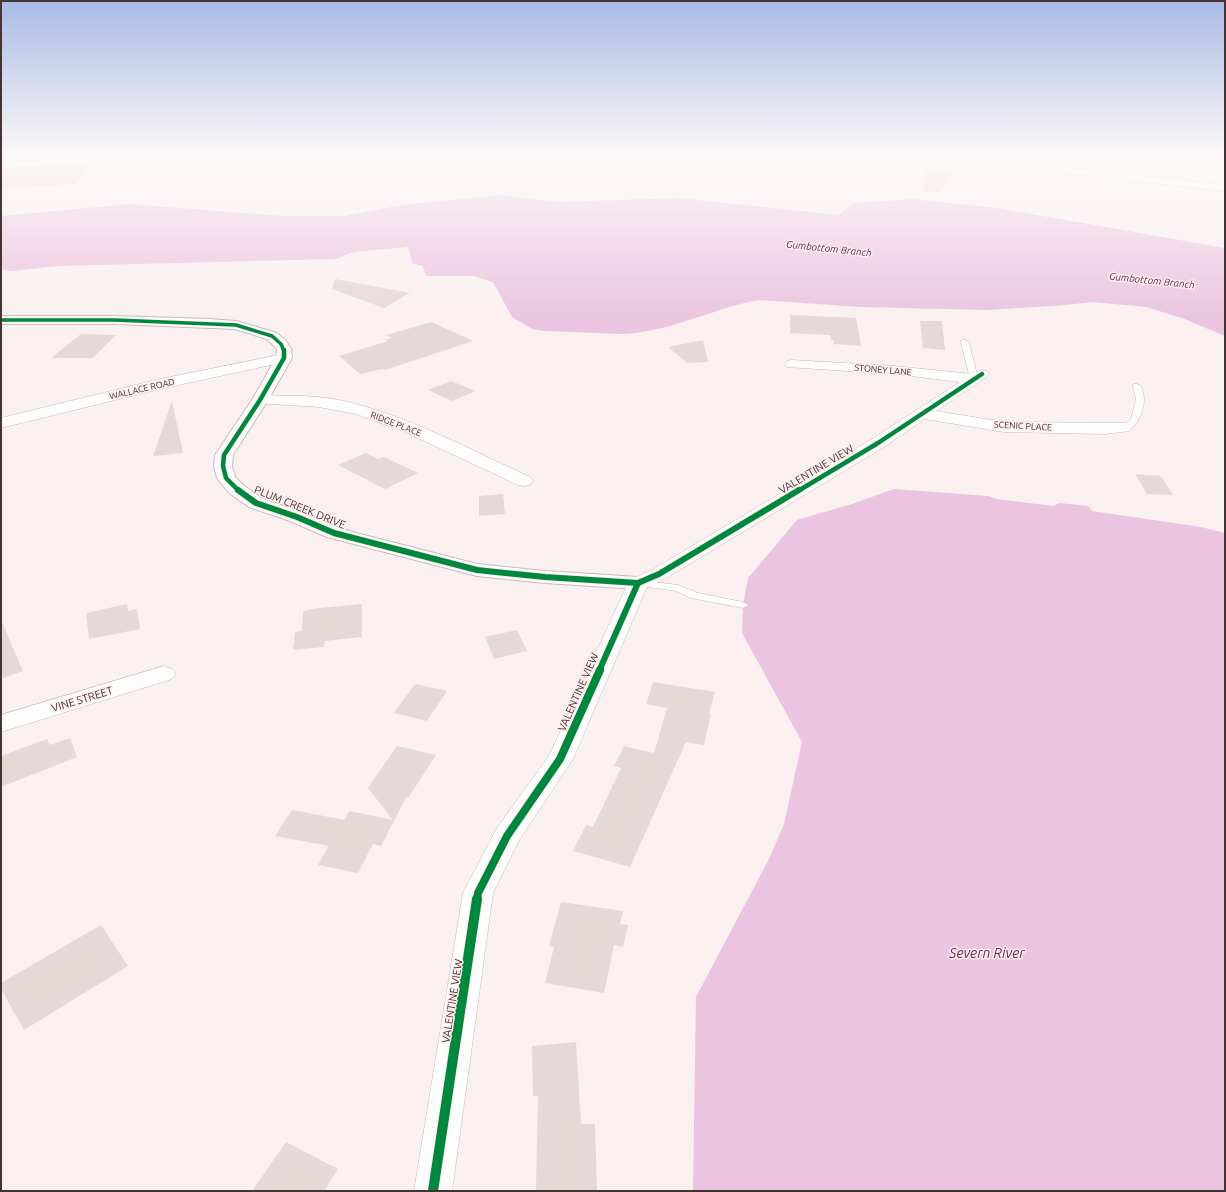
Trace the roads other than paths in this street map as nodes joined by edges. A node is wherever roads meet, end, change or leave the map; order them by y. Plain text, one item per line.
1 (1, 320) edge
2 (966, 342) dead end
3 (284, 358) junction
4 (792, 364) dead end
5 (978, 377) junction
6 (1137, 386) dead end
7 (260, 400) junction
8 (923, 414) junction
9 (1, 423) edge
10 (1124, 428) joint
11 (524, 481) dead end
12 (638, 583) junction
13 (743, 605) dead end
14 (164, 674) dead end
15 (1, 724) edge
16 (433, 1191) edge

1 - 3 street
2 - 5 lane
3 - 7 street, PLUM CREEK DRIVE
3 - 9 street, WALLACE ROAD
4 - 5 street, STONEY LANE
5 - 8 street, VALENTINE VIEW
6 - 10 lane
7 - 11 street, RIDGE PLACE
7 - 12 street, PLUM CREEK DRIVE
8 - 10 street, SCENIC PLACE
8 - 12 street, VALENTINE VIEW
12 - 13 lane
12 - 16 street, VALENTINE VIEW
14 - 15 street, VINE STREET

